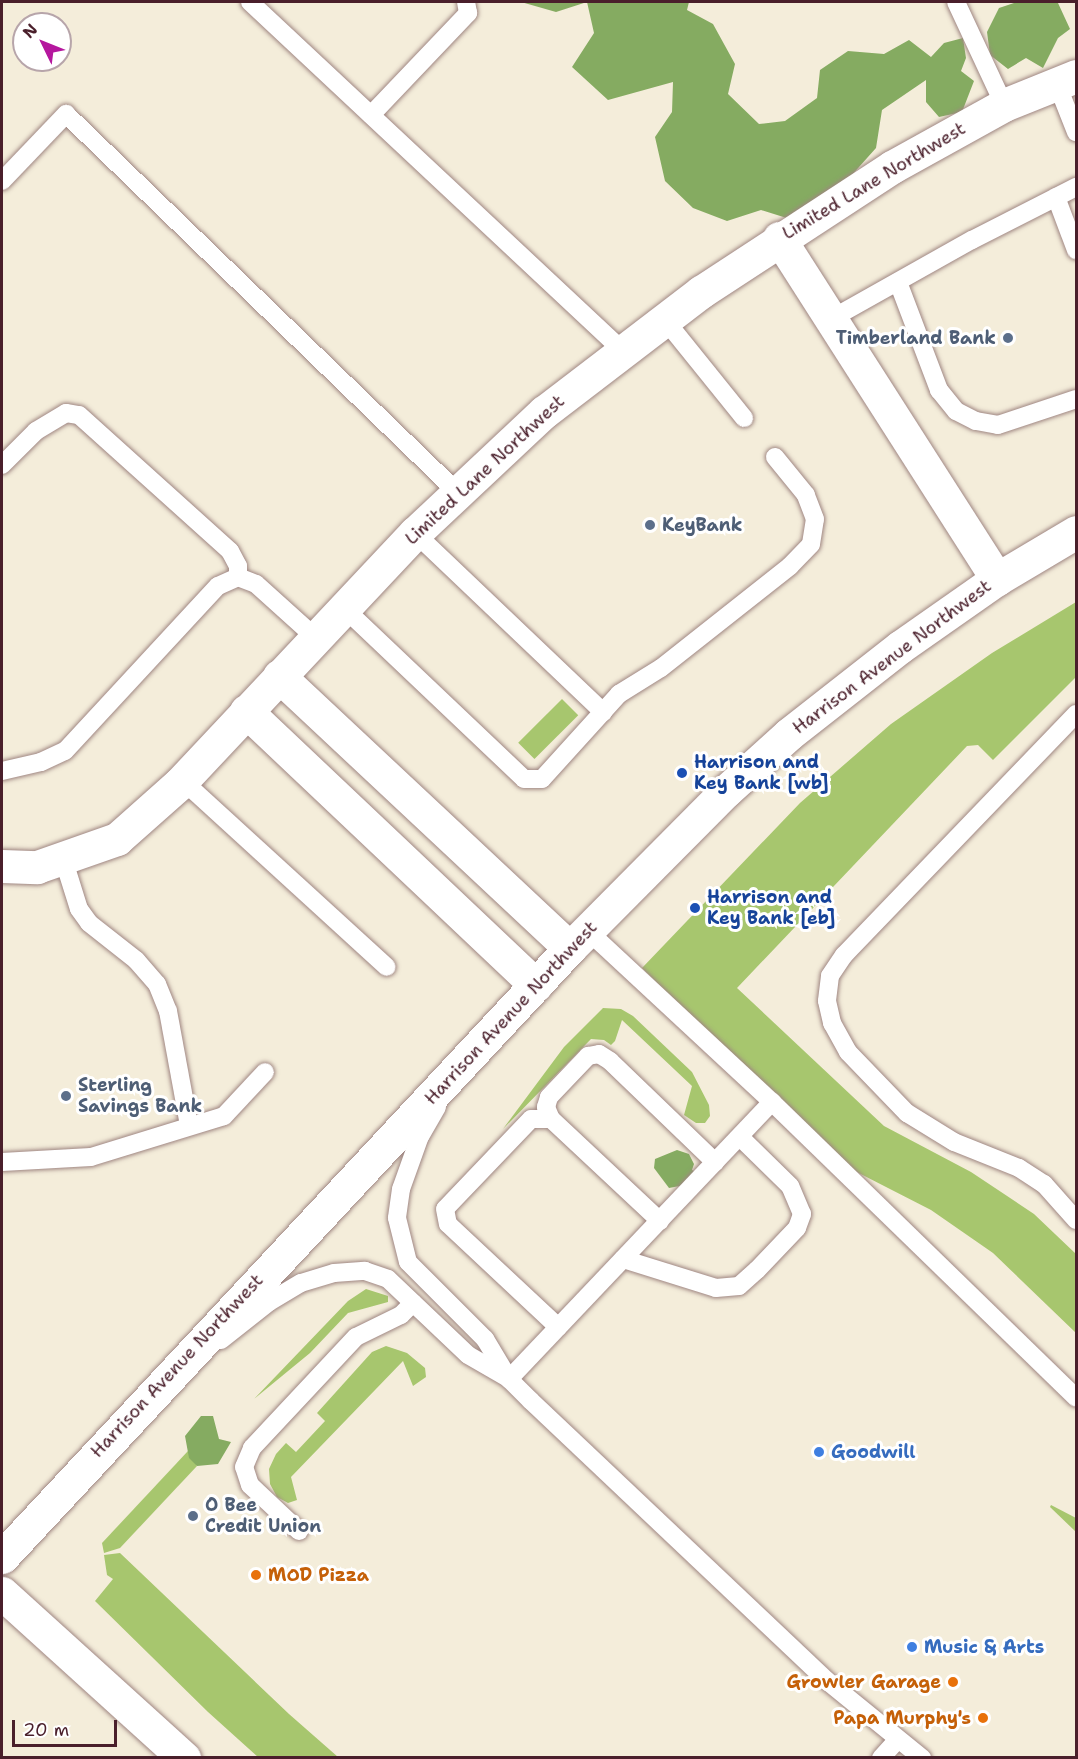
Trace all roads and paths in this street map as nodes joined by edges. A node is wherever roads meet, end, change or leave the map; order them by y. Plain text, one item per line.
1 (250, 2) edge
2 (466, 2) edge
3 (956, 2) edge
4 (1067, 80) edge
5 (1004, 105) junction
6 (371, 115) junction
7 (1077, 132) edge
8 (2, 182) edge
9 (1077, 187) edge
10 (1056, 197) junction
11 (779, 238) junction
12 (1077, 249) edge
13 (898, 282) junction
14 (831, 319) junction
15 (664, 320) junction
16 (623, 351) junction
17 (1077, 399) edge
18 (744, 418) dead end
19 (775, 457) dead end
20 (2, 465) edge
21 (458, 493) junction
22 (1077, 532) edge
23 (415, 533) junction
24 (238, 577) junction
25 (997, 579) junction
26 (344, 608) junction
27 (316, 638) junction
28 (279, 676) junction
29 (246, 711) junction
30 (603, 712) junction
31 (1077, 714) edge
32 (2, 771) edge
33 (183, 780) junction
34 (63, 858) junction
35 (2, 866) edge
36 (579, 939) junction
37 (387, 967) dead end
38 (536, 985) junction
39 (469, 1058) junction
40 (265, 1072) dead end
41 (772, 1102) junction
42 (551, 1119) junction
43 (189, 1125) junction
44 (740, 1137) junction
45 (2, 1162) edge
46 (715, 1162) junction
47 (1077, 1220) edge
48 (660, 1221) junction
49 (623, 1259) junction
50 (413, 1303) junction
51 (558, 1327) junction
52 (171, 1372) junction
53 (510, 1379) junction
54 (1077, 1398) edge
55 (299, 1532) dead end
56 (2, 1557) edge
57 (2, 1593) edge
58 (898, 1738) junction
59 (184, 1758) edge
60 (881, 1758) edge
61 (922, 1758) edge

1 - 6 lane
2 - 6 lane
3 - 5 lane
4 - 5 street, Limited Lane Northwest
4 - 7 lane
5 - 11 street, Limited Lane Northwest
6 - 16 lane
8 - 21 lane
9 - 10 lane
10 - 12 lane
10 - 13 lane
11 - 14 street
11 - 15 street, Limited Lane Northwest
13 - 14 lane
13 - 17 lane
14 - 25 street
15 - 16 street, Limited Lane Northwest
15 - 18 lane
16 - 21 street, Limited Lane Northwest
19 - 30 lane
20 - 24 lane
21 - 23 street, Limited Lane Northwest
22 - 25 street, Harrison Avenue Northwest
23 - 26 street, Limited Lane Northwest
23 - 30 lane
24 - 27 lane
24 - 32 lane
25 - 36 street, Harrison Avenue Northwest
26 - 27 street, Limited Lane Northwest
26 - 30 lane
27 - 28 street, Limited Lane Northwest
28 - 29 street, Limited Lane Northwest
28 - 36 street
29 - 33 street, Limited Lane Northwest
29 - 38 street
31 - 47 lane
33 - 34 street, Limited Lane Northwest
33 - 37 lane
34 - 35 street, Limited Lane Northwest
34 - 43 lane
36 - 38 street, Harrison Avenue Northwest
36 - 41 lane
38 - 39 street, Harrison Avenue Northwest
39 - 52 street, Harrison Avenue Northwest
39 - 53 lane
40 - 43 lane
41 - 44 lane
41 - 54 lane
42 - 46 lane
42 - 48 lane
42 - 51 lane
43 - 45 lane
44 - 46 lane
44 - 49 lane
46 - 48 lane
48 - 49 lane
49 - 51 lane
50 - 52 lane
50 - 53 lane
50 - 55 lane
51 - 53 lane
52 - 56 street, Harrison Avenue Northwest
53 - 58 lane
57 - 59 street
58 - 60 lane
58 - 61 lane

